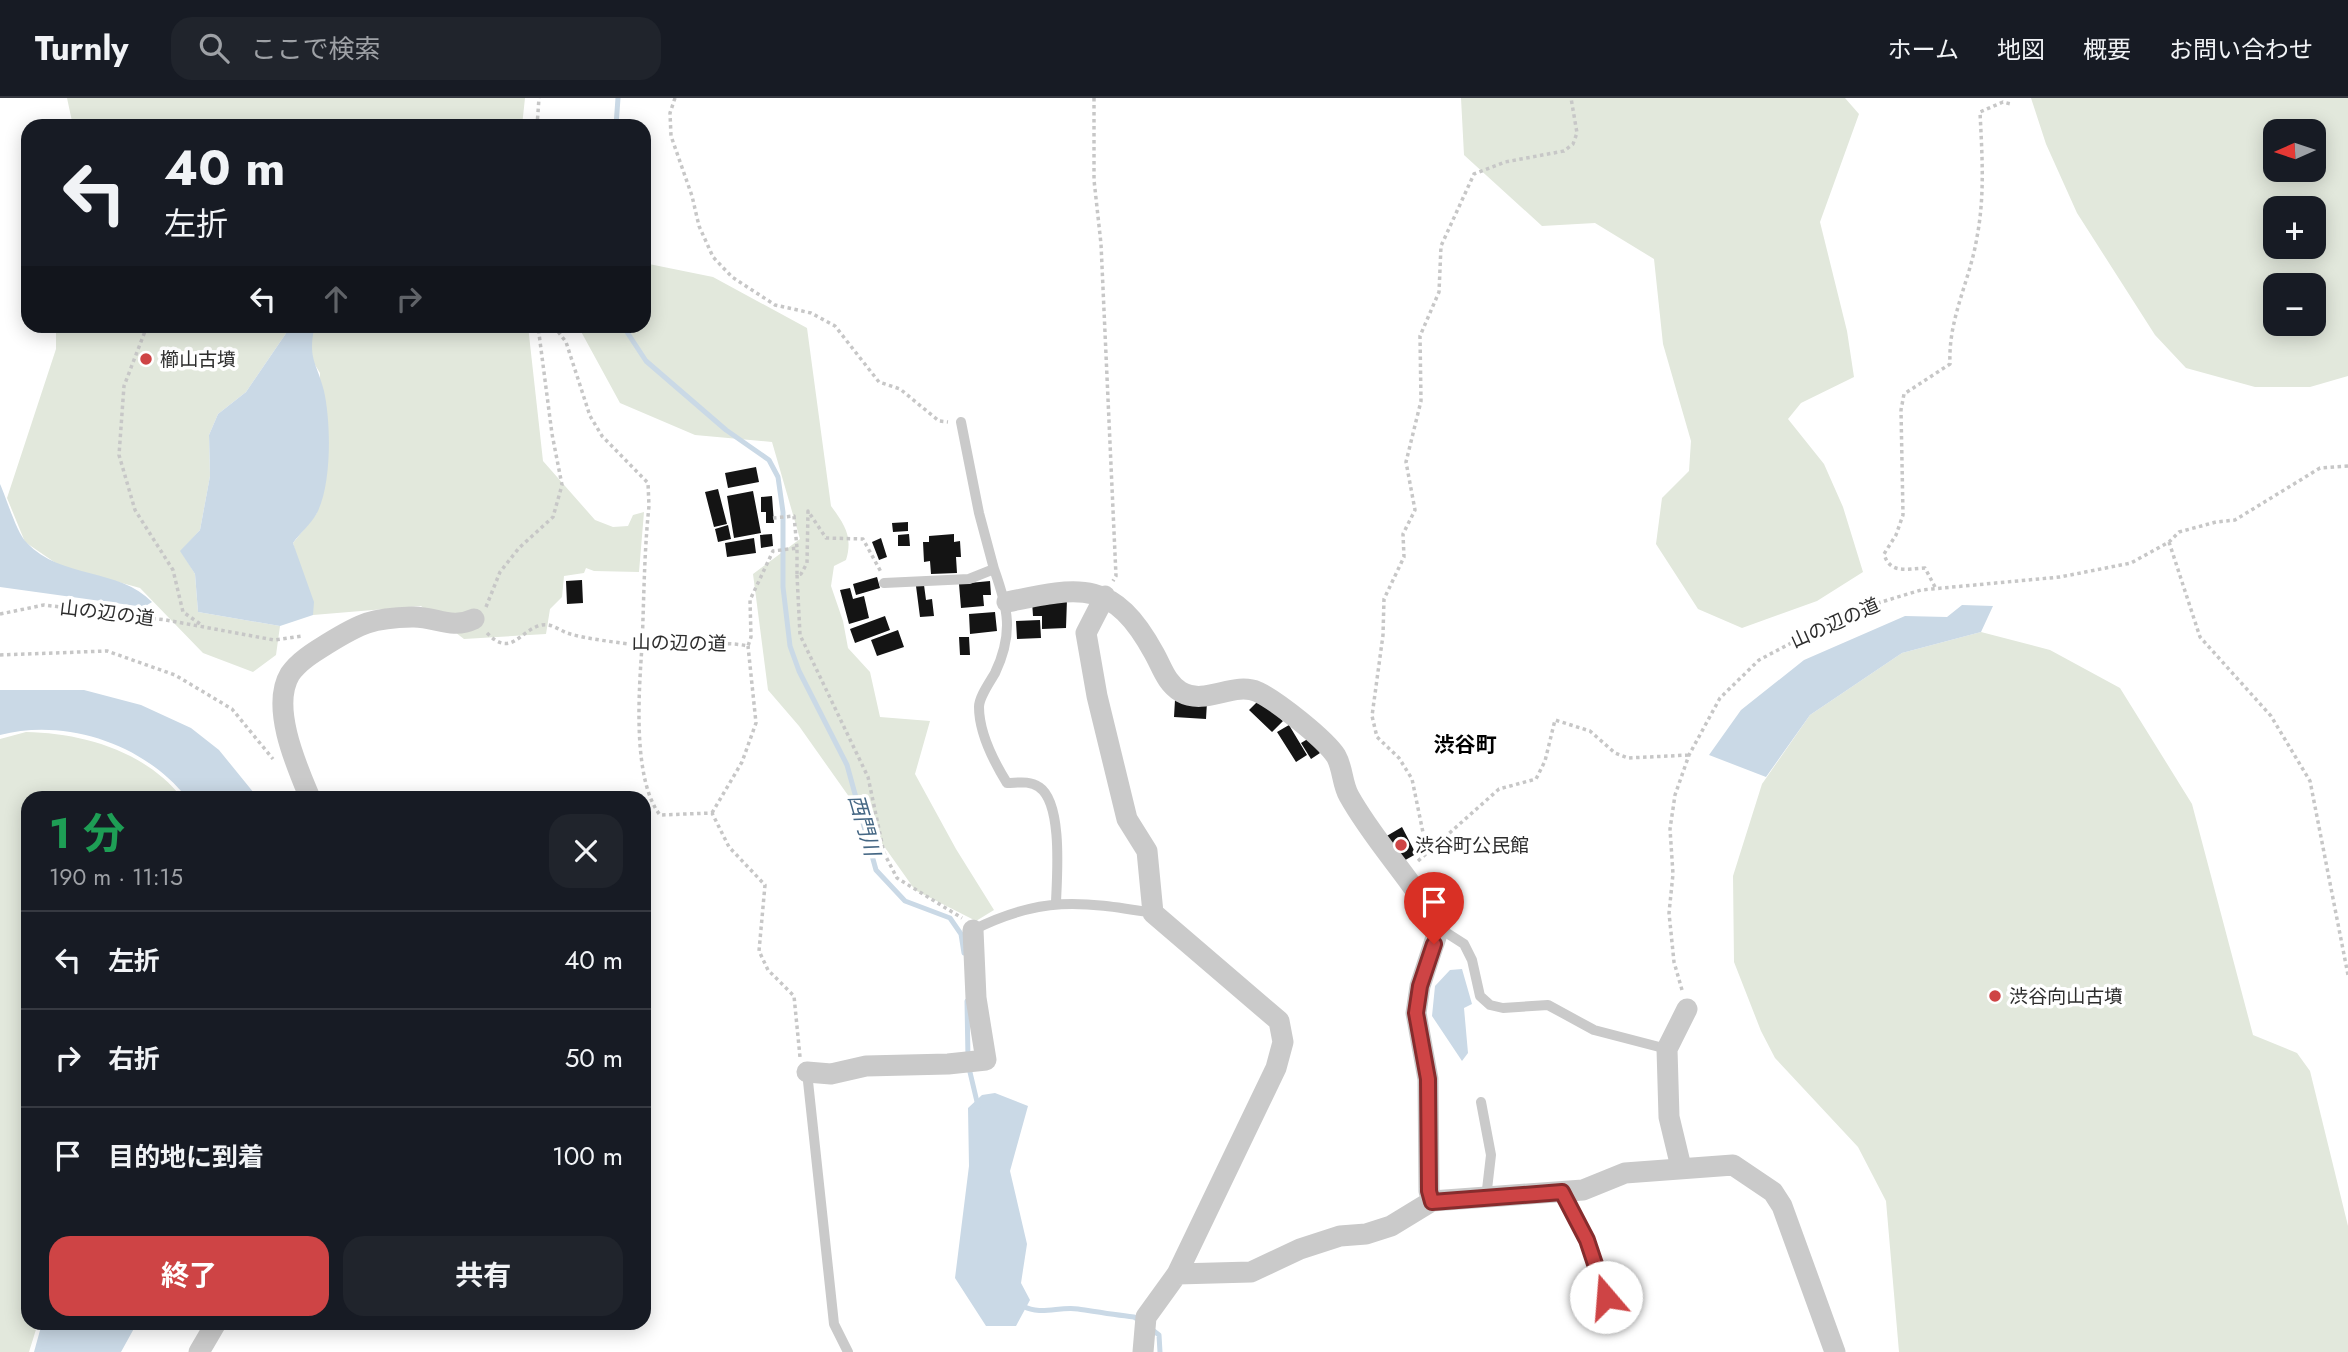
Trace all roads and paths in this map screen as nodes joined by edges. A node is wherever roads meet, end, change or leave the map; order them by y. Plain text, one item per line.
1 (539, 98) edge
2 (675, 98) edge
3 (1094, 98) edge
4 (1571, 98) edge
5 (2011, 104) dead end
6 (538, 119) edge
7 (143, 333) edge
8 (539, 333) edge
9 (559, 333) edge
10 (961, 422) joint
11 (2348, 466) edge
12 (775, 517) dead end
13 (2169, 542) junction
14 (797, 548) junction
15 (994, 569) junction
16 (797, 575) junction
17 (884, 583) joint
18 (1935, 587) junction
19 (1105, 596) junction
20 (1007, 602) junction
21 (0, 614) edge
22 (474, 619) junction
23 (204, 627) junction
24 (338, 637) junction
25 (642, 646) junction
26 (748, 646) junction
27 (0, 656) edge
28 (1689, 755) junction
29 (279, 765) dead end
30 (307, 791) edge
31 (648, 791) edge
32 (651, 801) edge
33 (712, 813) junction
34 (1056, 902) junction
35 (1153, 913) junction
36 (1439, 928) junction
37 (973, 930) junction
38 (2348, 975) edge
39 (1687, 1009) joint
40 (1667, 1049) junction
41 (807, 1072) junction
42 (1481, 1102) dead end
43 (1681, 1167) junction
44 (1562, 1192) junction
45 (1486, 1198) junction
46 (1432, 1202) junction
47 (1177, 1274) junction
48 (1606, 1297) dead end
49 (212, 1330) edge
50 (1145, 1334) edge
51 (199, 1352) edge
52 (848, 1352) edge
53 (1835, 1352) edge

1 - 6 path
2 - 10 path
3 - 19 path
4 - 28 path
5 - 18 path
7 - 23 path
8 - 22 path
9 - 25 path
10 - 15 lane
11 - 13 path, 山の辺の道
12 - 14 path
13 - 18 path, 山の辺の道
13 - 38 path
14 - 16 path
14 - 26 path, 山の辺の道
15 - 17 lane
15 - 20 lane
16 - 17 path
16 - 37 path
18 - 28 path, 山の辺の道
19 - 20 street
19 - 35 street
19 - 36 street
20 - 34 lane
21 - 23 path, 山の辺の道
22 - 24 street
22 - 25 path, 山の辺の道
23 - 24 path, 山の辺の道
24 - 30 street
25 - 26 path, 山の辺の道
25 - 31 path
26 - 33 path
27 - 29 path
28 - 39 path, 山の辺の道
32 - 33 path
33 - 41 path
34 - 35 lane
34 - 37 lane
35 - 47 street
36 - 40 lane
36 - 46 street
37 - 41 street
39 - 40 street
40 - 43 street
41 - 52 lane
42 - 45 lane
43 - 44 street
43 - 53 street
44 - 45 street
44 - 48 lane
45 - 46 street
46 - 47 street
47 - 50 street
49 - 51 street

